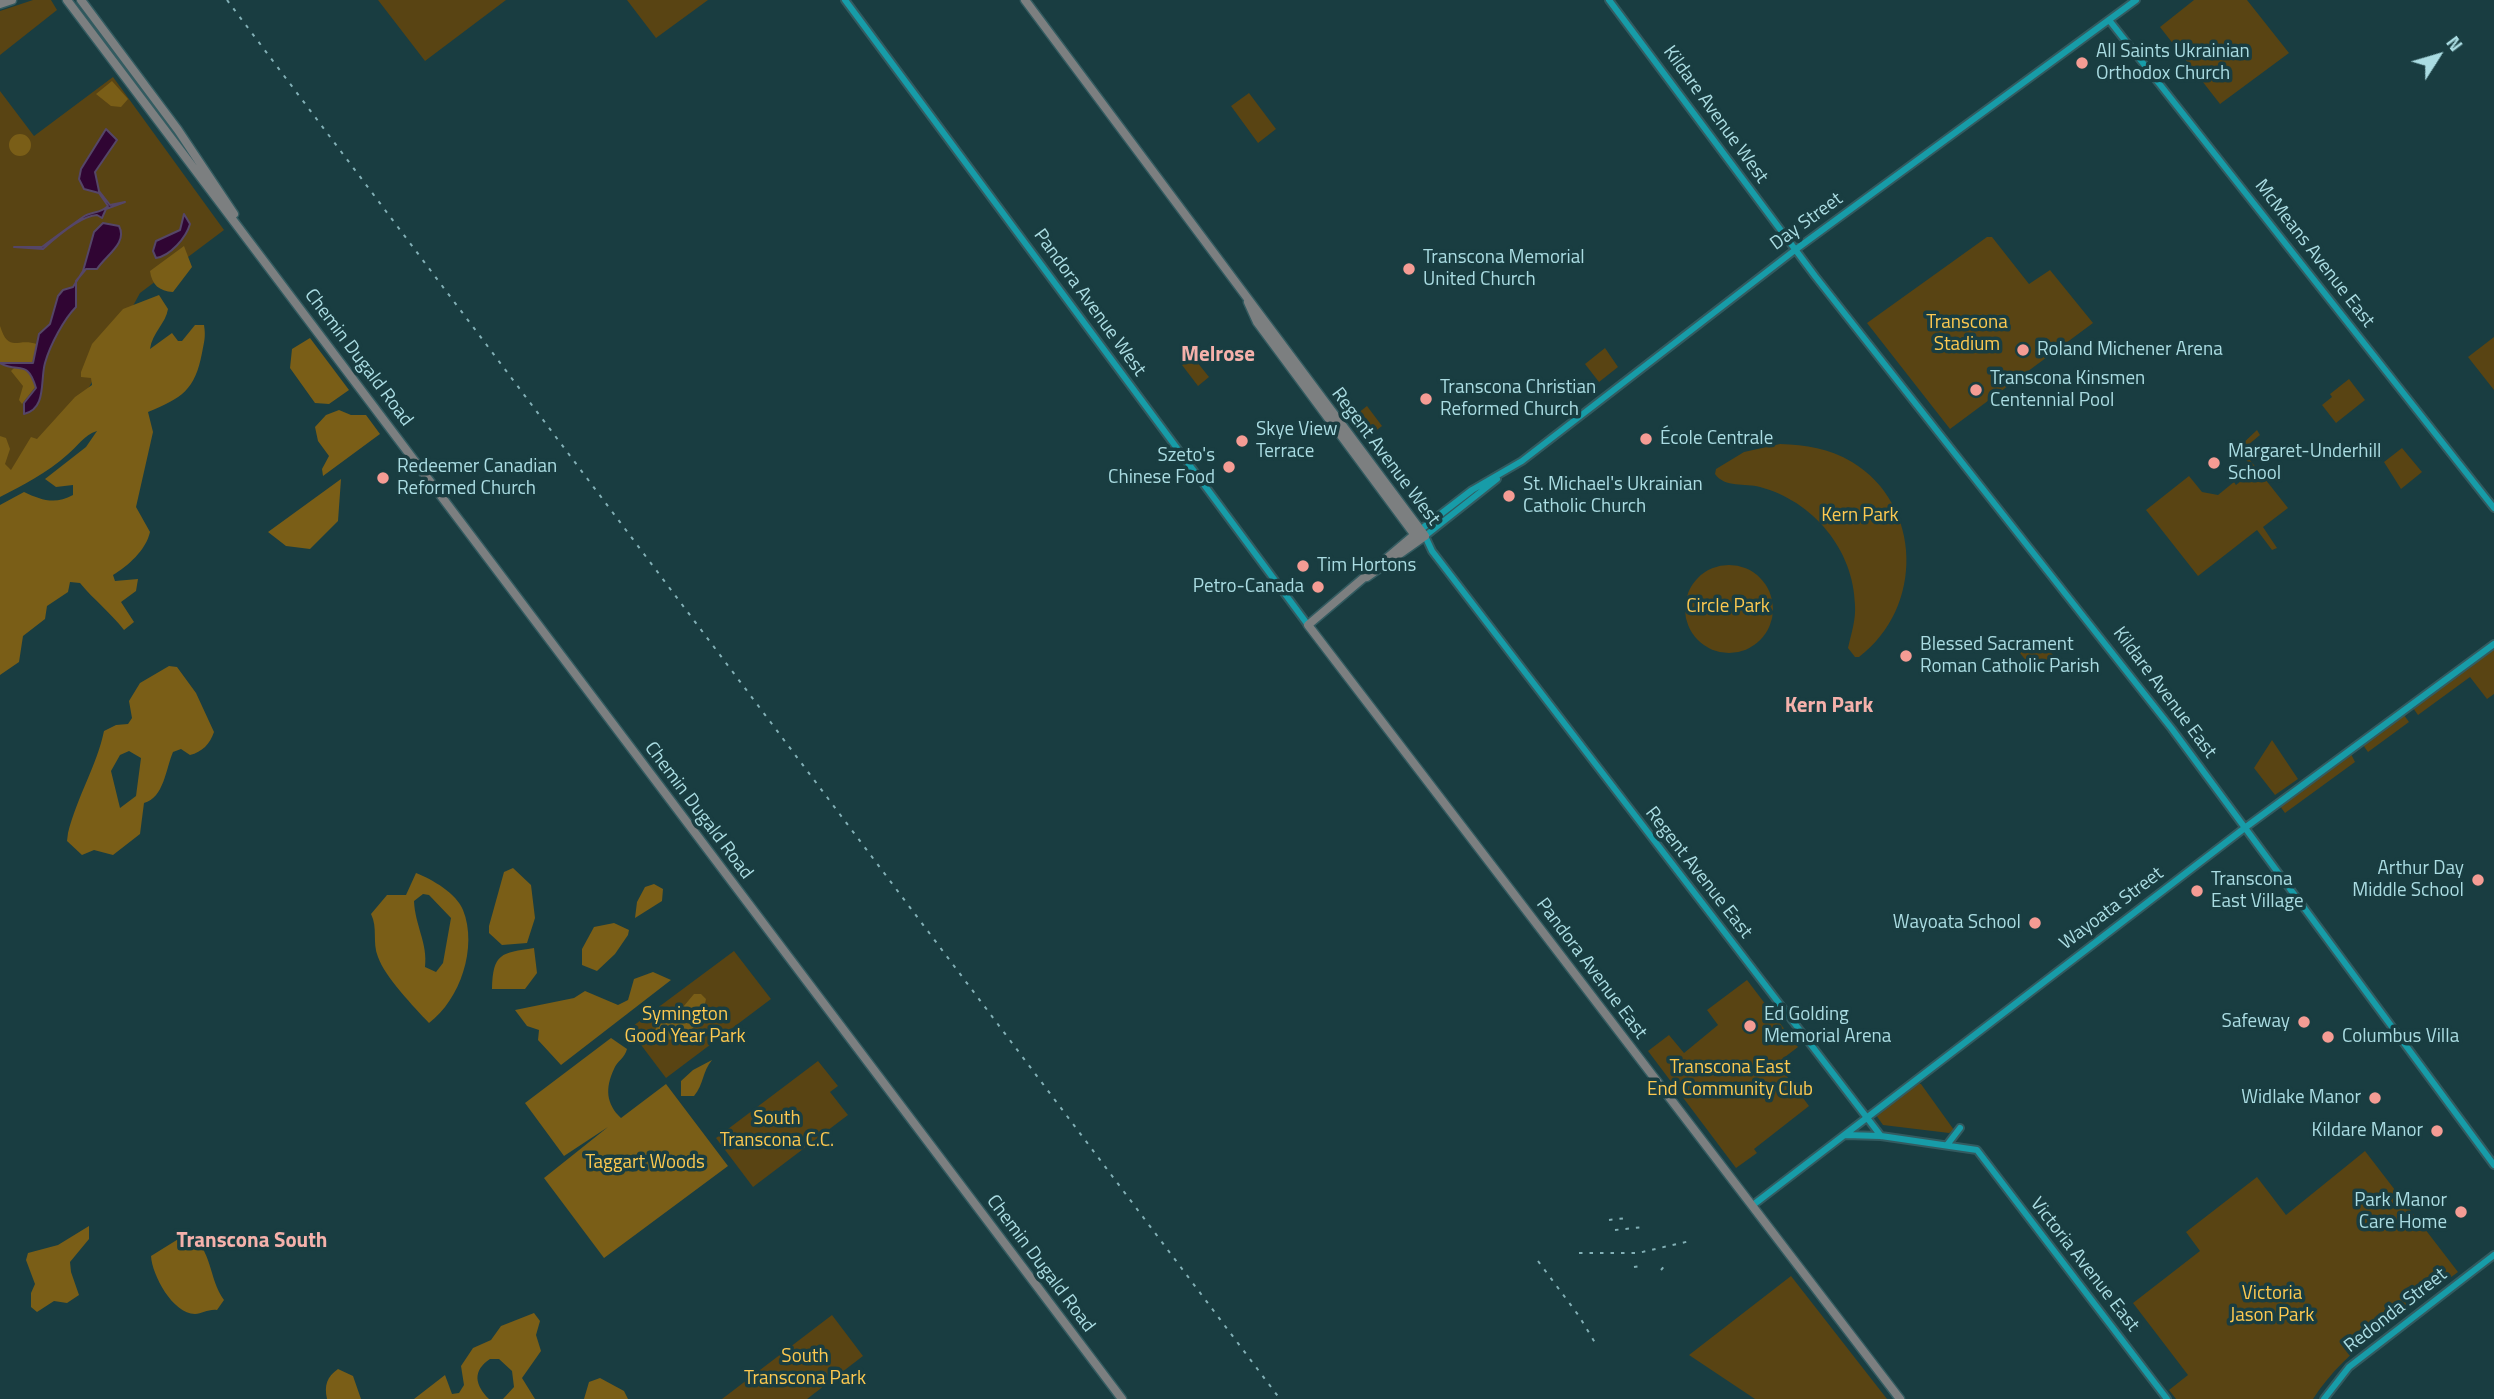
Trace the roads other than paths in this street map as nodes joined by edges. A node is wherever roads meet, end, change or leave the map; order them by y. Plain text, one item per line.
1 (12, 0) edge
2 (67, 0) edge
3 (80, 0) edge
4 (88, 0) edge
5 (845, 0) edge
6 (1025, 0) edge
7 (1609, 0) edge
8 (2136, 0) edge
9 (0, 4) edge
10 (2109, 20) junction
11 (98, 23) junction
12 (120, 52) junction
13 (110, 58) junction
14 (178, 130) junction
15 (173, 141) junction
16 (250, 241) junction
17 (1795, 250) junction
18 (2494, 508) edge
19 (1419, 535) junction
20 (1432, 551) joint
21 (1308, 625) junction
22 (2494, 644) edge
23 (2246, 827) junction
24 (1867, 1118) junction
25 (1960, 1128) dead end
26 (1844, 1135) junction
27 (1881, 1136) junction
28 (1947, 1144) junction
29 (2494, 1165) edge
30 (1753, 1205) junction
31 (2494, 1255) edge
32 (1122, 1399) edge
33 (1900, 1399) edge
34 (2167, 1399) edge
35 (2324, 1399) edge

1 - 9 main road
2 - 13 main road, Chemin Dugald Road
3 - 11 main road, Chemin Dugald Road
4 - 11 main road
5 - 21 street, Pandora Avenue West
6 - 19 main road, Regent Avenue West
7 - 17 street, Kildare Avenue West
8 - 10 street, Day Street
10 - 17 street, Day Street
10 - 18 street, McMeans Avenue East
11 - 12 main road, Chemin Dugald Road
12 - 13 main road
12 - 14 main road, Chemin Dugald Road
13 - 15 main road, Chemin Dugald Road
14 - 15 main road
14 - 16 main road, Chemin Dugald Road
15 - 16 main road, Chemin Dugald Road
16 - 32 main road, Chemin Dugald Road
17 - 19 street, Day Street
17 - 23 street, Kildare Avenue East
19 - 20 street, Regent Avenue West
19 - 21 main road, Day Street
20 - 24 street, Regent Avenue East
21 - 30 main road, Pandora Avenue East
22 - 23 street, Wayoata Street
23 - 24 street, Wayoata Street
23 - 29 street, Kildare Avenue East
24 - 26 street, Wayoata Street
24 - 27 street, Regent Avenue East
25 - 28 street
26 - 27 street
26 - 30 street, Wayoata Street
27 - 28 street
28 - 34 street, Victoria Avenue East
30 - 33 main road, Pandora Avenue East
31 - 35 street, Redonda Street

